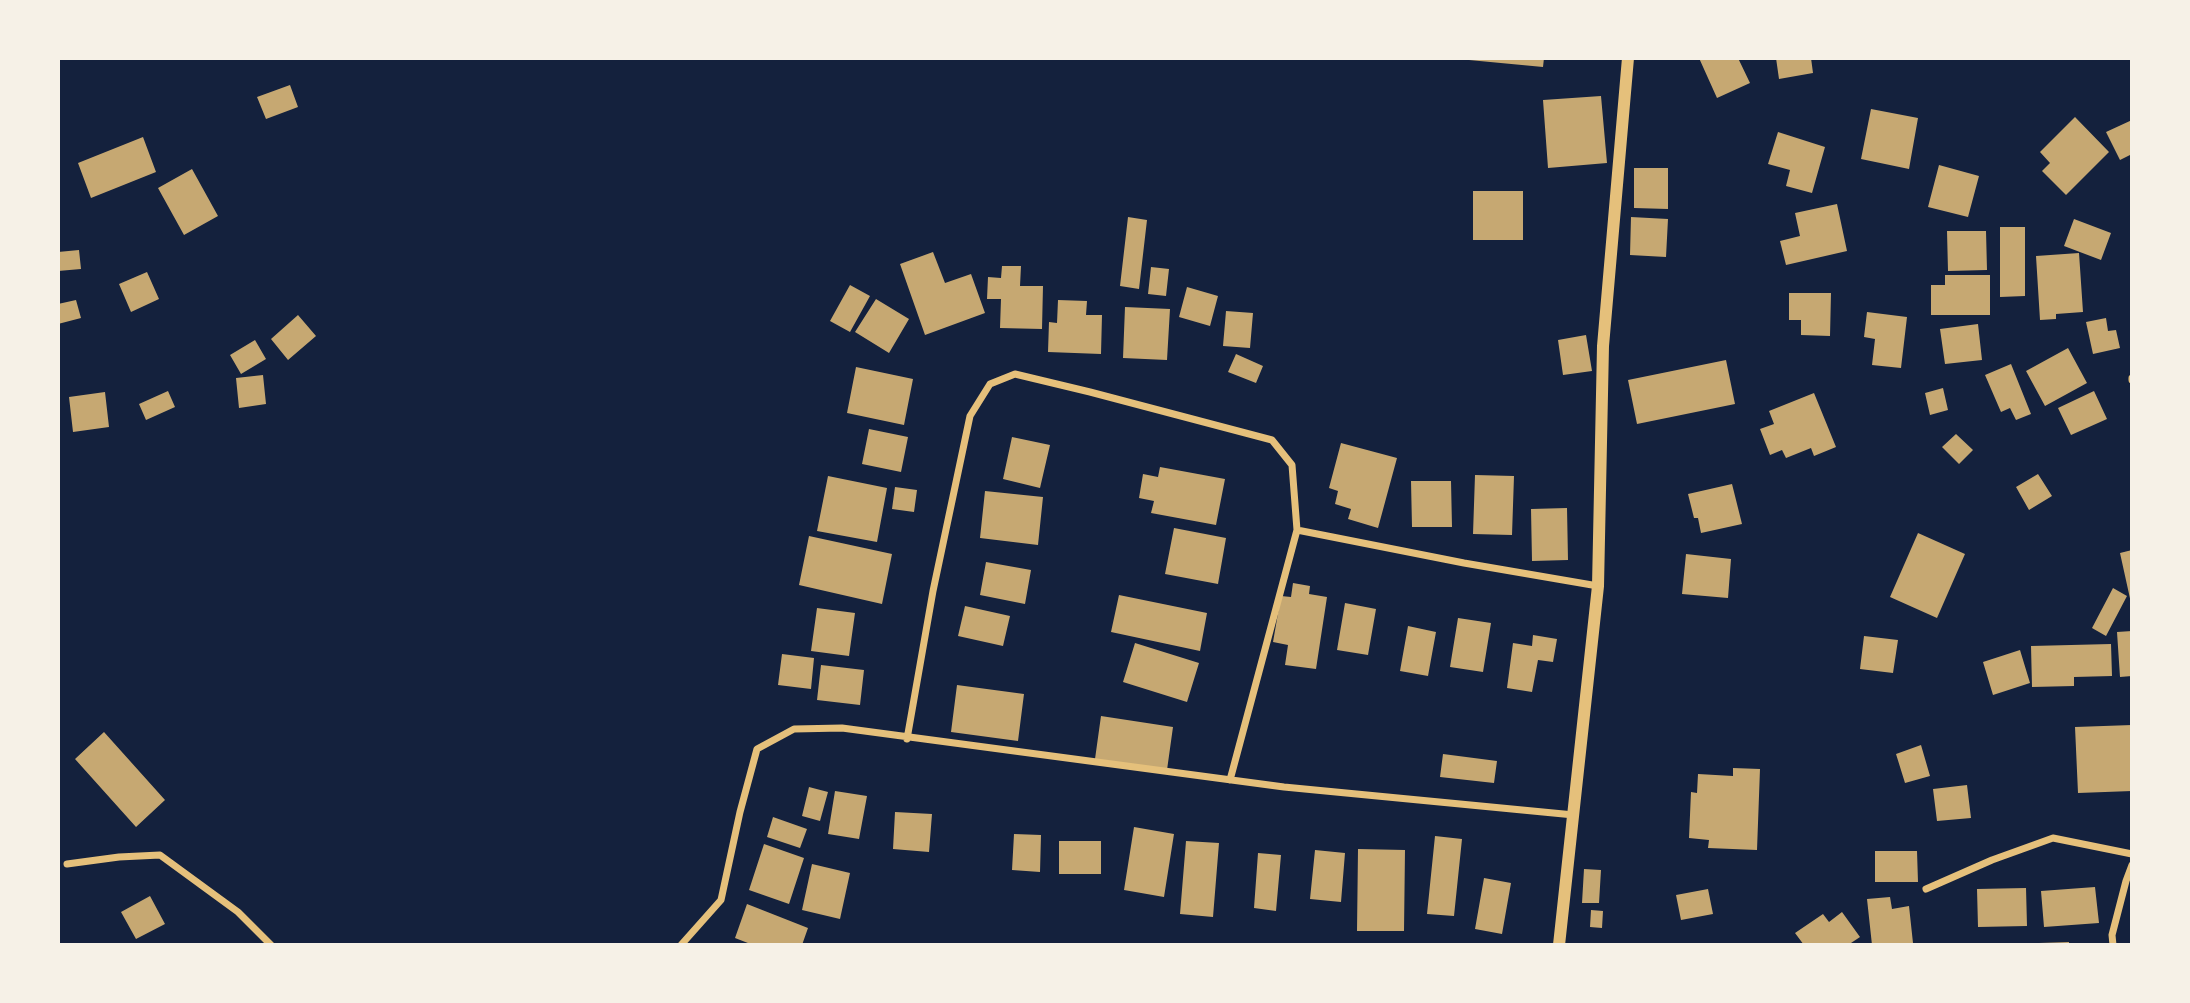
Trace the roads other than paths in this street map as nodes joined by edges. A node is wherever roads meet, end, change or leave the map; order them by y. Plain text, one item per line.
1 (1628, 58) edge
2 (1297, 530) junction
3 (1598, 586) junction
4 (907, 738) junction
5 (1230, 780) junction
6 (1574, 815) junction
7 (2132, 855) edge
8 (66, 864) dead end
9 (2132, 865) edge
10 (1926, 889) dead end
11 (271, 945) edge
12 (681, 945) edge
13 (1559, 945) edge
14 (2113, 945) edge

1 - 3 street
2 - 3 street
2 - 4 street
2 - 5 street
3 - 6 street
4 - 5 street
4 - 12 street
5 - 6 street
6 - 13 street
7 - 10 street
8 - 11 street
9 - 14 street

